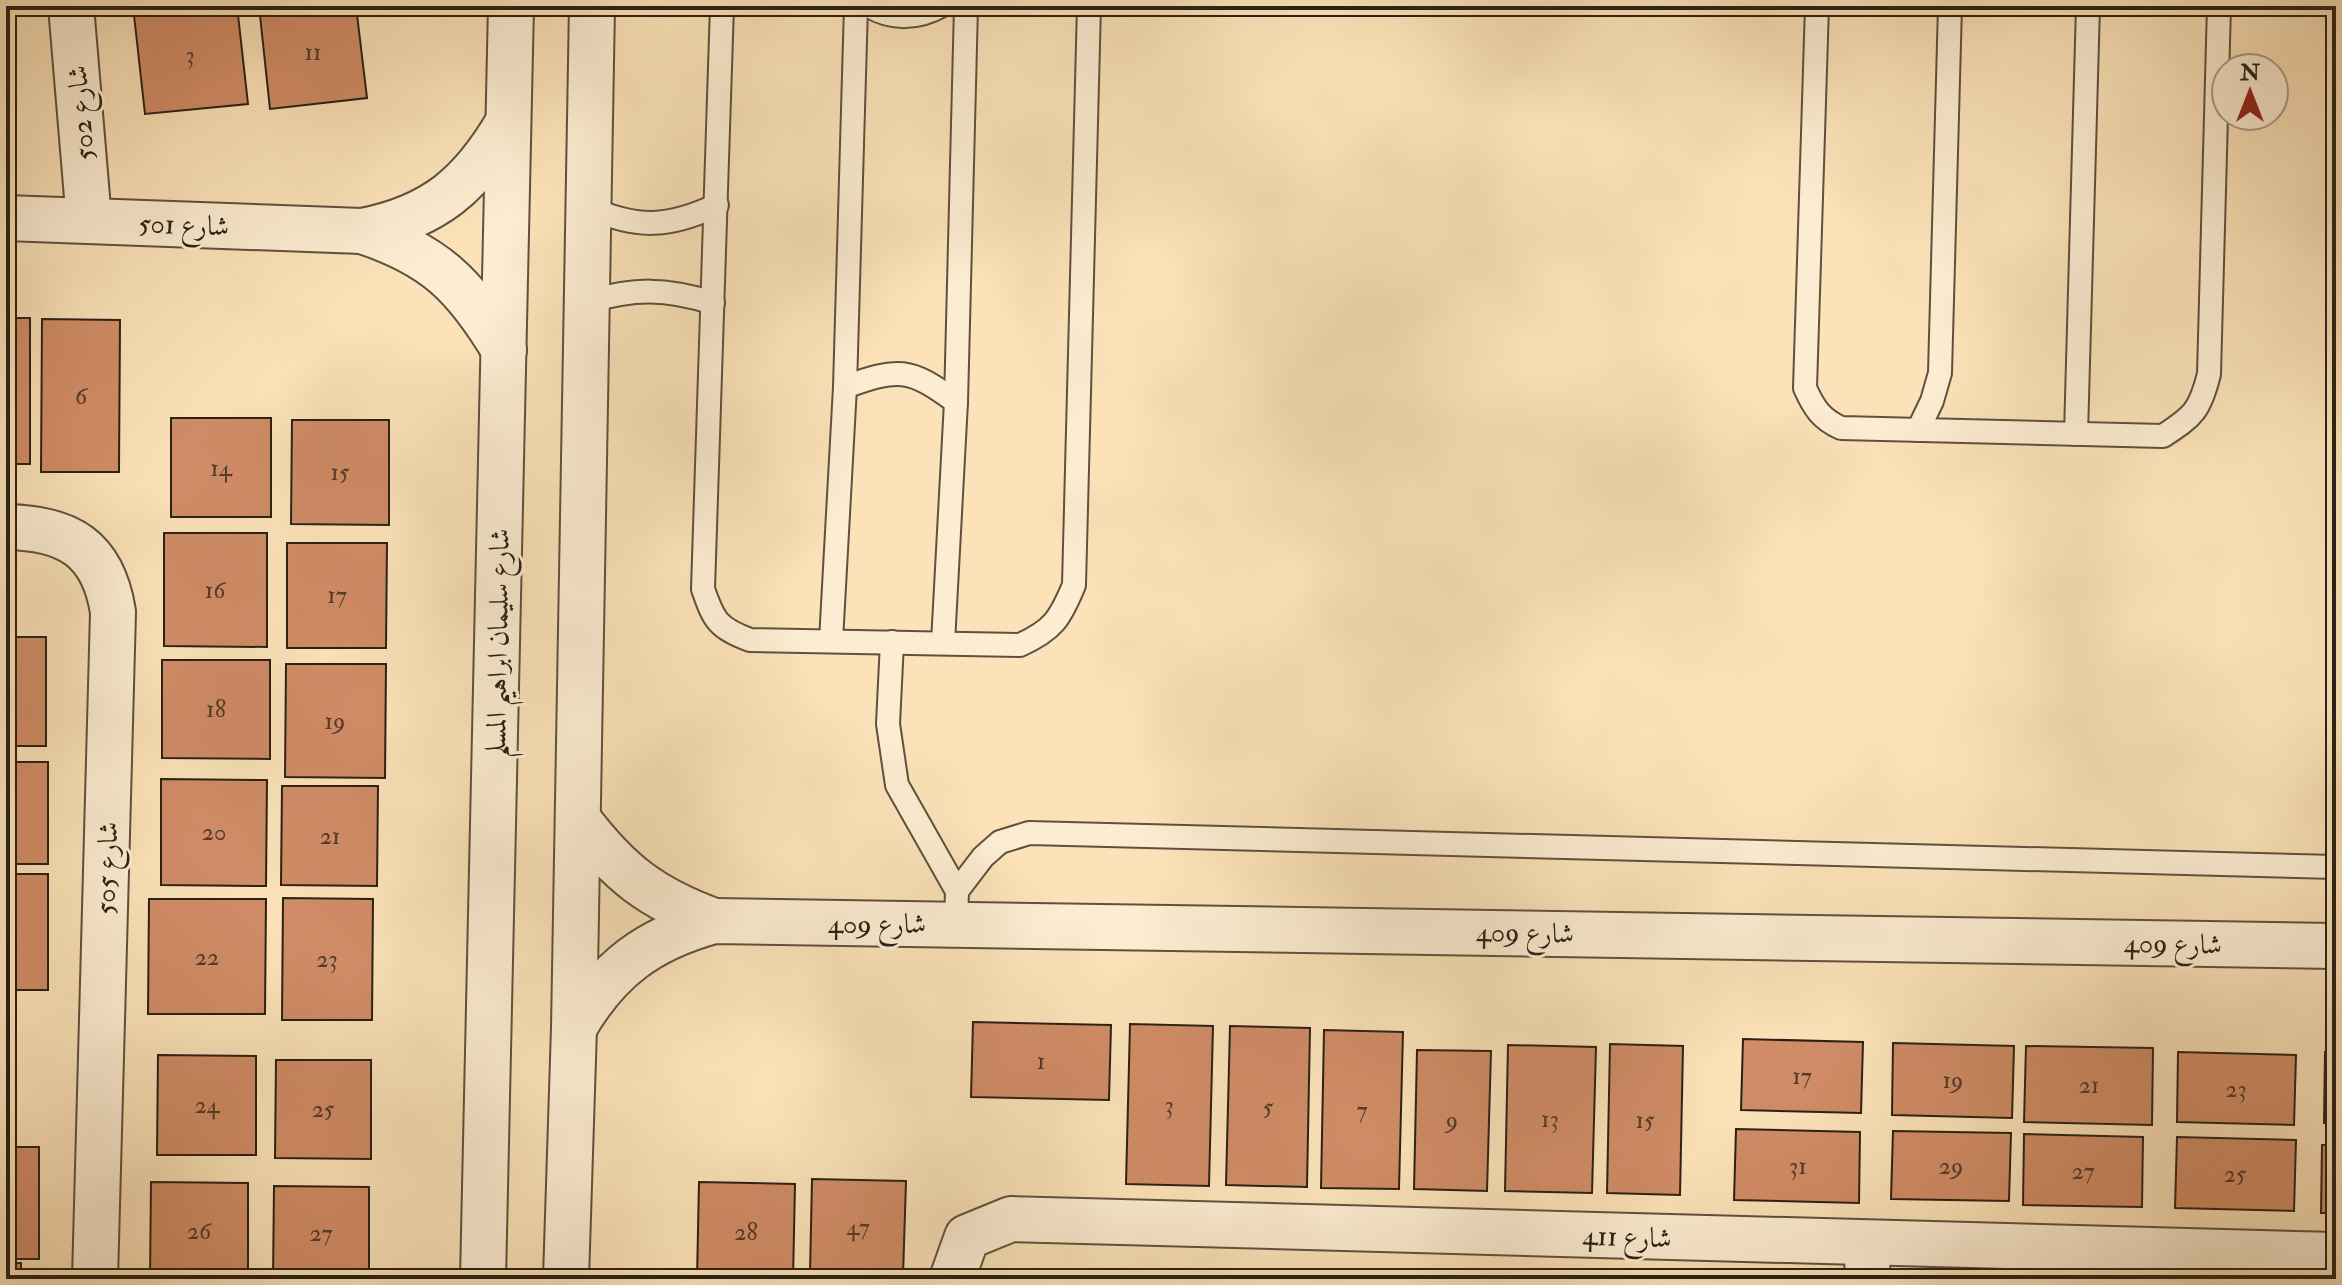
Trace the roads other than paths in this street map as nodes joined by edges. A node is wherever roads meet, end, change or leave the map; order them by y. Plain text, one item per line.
1 (71, 6) edge
2 (511, 6) edge
3 (592, 6) edge
4 (722, 6) edge
5 (856, 6) edge
6 (869, 6) edge
7 (941, 6) edge
8 (966, 6) edge
9 (1089, 6) edge
10 (1817, 6) edge
11 (1950, 6) edge
12 (2088, 6) edge
13 (2219, 6) edge
14 (507, 124) junction
15 (717, 205) junction
16 (588, 207) junction
17 (6, 218) edge
18 (89, 221) junction
19 (362, 231) junction
20 (587, 302) junction
21 (713, 303) junction
22 (504, 350) junction
23 (845, 387) junction
24 (956, 402) junction
25 (1918, 430) junction
26 (2076, 434) junction
27 (6, 527) edge
28 (831, 641) junction
29 (892, 642) junction
30 (943, 643) junction
31 (578, 819) junction
32 (2336, 867) edge
33 (956, 907) junction
34 (714, 921) junction
35 (2336, 946) edge
36 (574, 1028) junction
37 (2336, 1255) edge
38 (1868, 1261) edge
39 (2265, 1266) edge
40 (95, 1279) edge
41 (483, 1279) edge
42 (566, 1279) edge
43 (952, 1279) edge

1 - 18 street, شارع 502
2 - 14 street, شارع سليمان ابراهيم المسلم
3 - 16 street
4 - 15 lane
5 - 23 lane
6 - 7 lane
8 - 24 lane
9 - 30 lane
10 - 25 lane
11 - 25 lane
12 - 26 lane
13 - 26 lane
14 - 19 street, شارع 501
14 - 22 street, شارع سليمان ابراهيم المسلم
15 - 16 lane
15 - 21 lane
16 - 20 street
17 - 18 street, شارع 501
18 - 19 street, شارع 501
19 - 22 street, شارع 501
20 - 21 lane
20 - 31 street
21 - 28 lane
22 - 41 street, شارع سليمان ابراهيم المسلم
23 - 24 lane
23 - 28 lane
24 - 30 lane
25 - 26 lane
27 - 40 street, شارع 505
28 - 29 lane
29 - 30 lane
29 - 33 lane
31 - 34 street, شارع 409
31 - 36 street
32 - 33 lane
33 - 34 street, شارع 409
33 - 35 street, شارع 409
34 - 36 street, شارع 409
36 - 42 street
37 - 39 street, شارع 411
38 - 39 street, شارع 411
38 - 43 street, شارع 411

